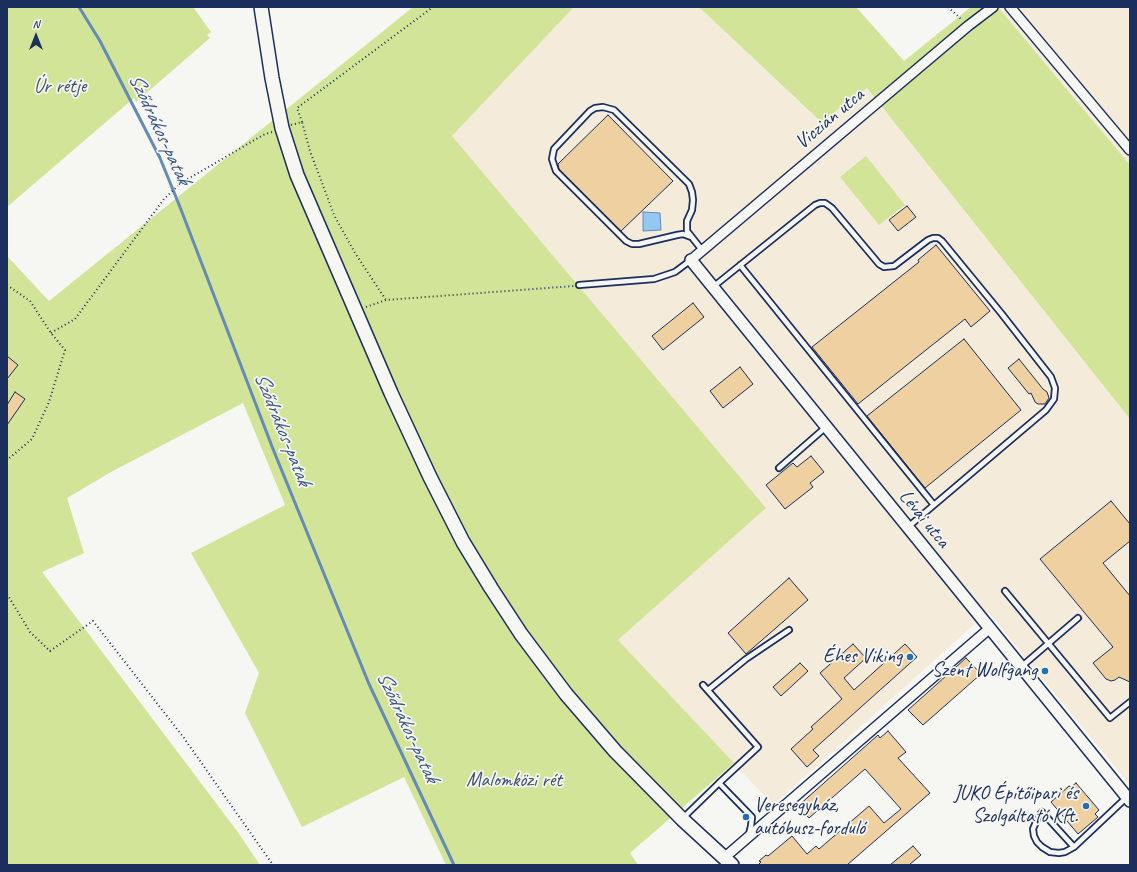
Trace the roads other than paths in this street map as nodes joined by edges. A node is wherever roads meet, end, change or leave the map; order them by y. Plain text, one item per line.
1 (261, 7) edge
2 (993, 7) edge
3 (1010, 7) edge
4 (1130, 150) edge
5 (691, 237) junction
6 (702, 250) junction
7 (691, 260) junction
8 (740, 265) junction
9 (579, 285) road end
10 (713, 287) junction
11 (826, 427) junction
12 (779, 468) dead end
13 (934, 505) junction
14 (908, 527) junction
15 (1005, 591) dead end
16 (1078, 618) dead end
17 (990, 628) junction
18 (789, 630) dead end
19 (1048, 643) junction
20 (1021, 667) junction
21 (703, 685) dead end
22 (708, 690) junction
23 (1130, 702) edge
24 (720, 783) junction
25 (1128, 799) edge
26 (682, 819) junction
27 (747, 838) junction
28 (1074, 847) junction
29 (728, 861) edge

1 - 26 main road
2 - 6 street, Viczián utca
3 - 4 street
5 - 5 lane
5 - 6 lane
6 - 7 street, Viczián utca
7 - 9 lane
7 - 10 street, Lévai utca
8 - 10 lane
8 - 13 lane
8 - 13 lane
10 - 11 street, Lévai utca
11 - 12 lane
11 - 14 street, Lévai utca
13 - 14 lane
14 - 17 street, Lévai utca
15 - 19 lane
16 - 19 lane
17 - 20 street, Lévai utca
17 - 27 street
18 - 22 lane
19 - 20 lane
19 - 23 lane
20 - 25 street, Lévai utca
21 - 22 lane
22 - 24 lane
24 - 26 lane
24 - 27 lane
25 - 28 lane
26 - 29 main road
27 - 29 street
28 - 28 lane

